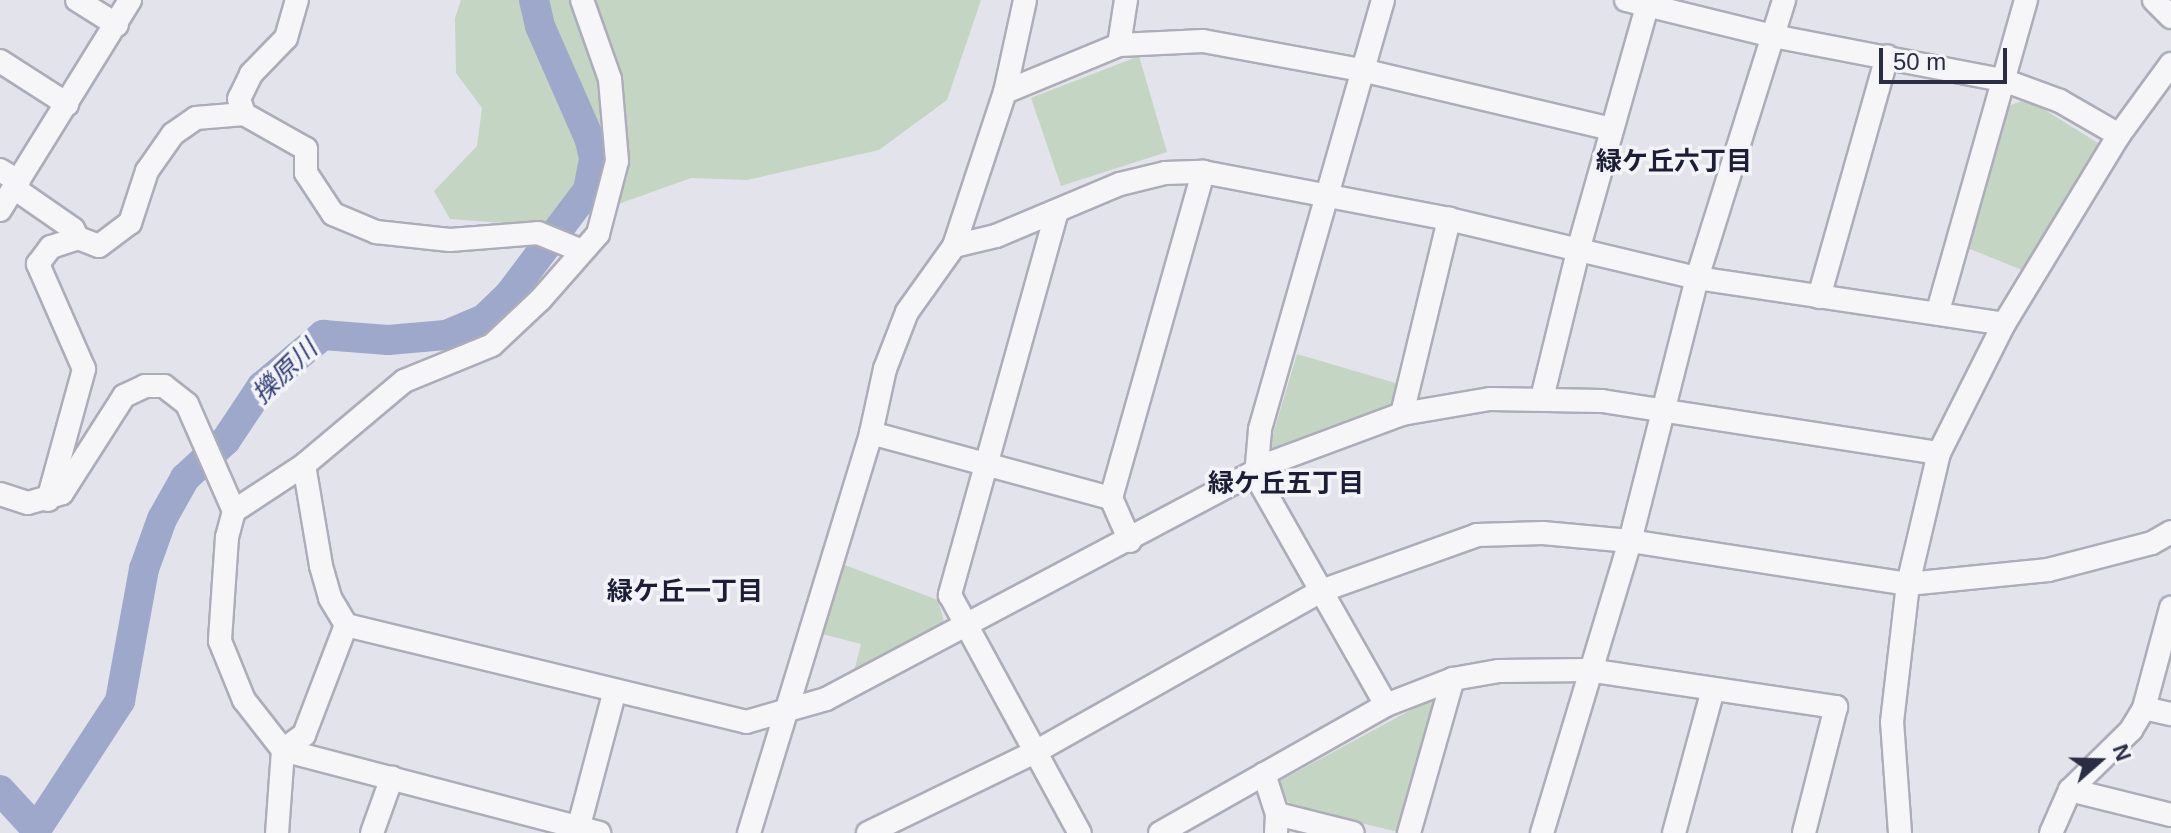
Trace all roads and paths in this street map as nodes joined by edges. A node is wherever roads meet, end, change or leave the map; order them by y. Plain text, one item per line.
1 (77, 0) edge
2 (130, 0) edge
3 (297, 0) edge
4 (582, 0) edge
5 (1010, 0) edge
6 (1025, 0) edge
7 (1126, 0) edge
8 (1383, 0) edge
9 (1784, 0) edge
10 (2026, 0) edge
11 (2154, 0) edge
12 (1641, 1) edge
13 (2171, 17) edge
14 (117, 25) junction
15 (1019, 25) junction
16 (1773, 36) junction
17 (1119, 45) junction
18 (1887, 56) junction
19 (0, 61) edge
20 (2171, 64) edge
21 (1366, 71) junction
22 (2006, 81) junction
23 (1005, 92) junction
24 (67, 104) junction
25 (244, 114) junction
26 (1611, 129) junction
27 (2119, 135) junction
28 (1203, 172) junction
29 (11, 180) edge
30 (1329, 197) junction
31 (0, 210) edge
32 (1057, 211) junction
33 (1449, 219) junction
34 (78, 238) junction
35 (563, 243) junction
36 (954, 246) junction
37 (1579, 247) junction
38 (1697, 278) junction
39 (1819, 297) junction
40 (1938, 311) junction
41 (2004, 324) junction
42 (1542, 398) junction
43 (1664, 412) junction
44 (1402, 414) junction
45 (871, 433) junction
46 (1939, 453) junction
47 (304, 465) junction
48 (990, 466) junction
49 (1256, 476) junction
50 (0, 494) edge
51 (1111, 498) junction
52 (48, 500) junction
53 (234, 511) junction
54 (2171, 532) edge
55 (1130, 541) junction
56 (1630, 541) junction
57 (1908, 584) junction
58 (1321, 591) junction
59 (2171, 608) edge
60 (346, 625) junction
61 (969, 625) junction
62 (1588, 670) junction
63 (1453, 679) junction
64 (1713, 689) junction
65 (614, 694) junction
66 (1386, 705) junction
67 (786, 708) junction
68 (2144, 708) junction
69 (2171, 714) edge
70 (283, 750) junction
71 (1037, 751) junction
72 (1264, 774) junction
73 (392, 777) junction
74 (2070, 790) junction
75 (2171, 815) edge
76 (1277, 824) edge
77 (585, 832) edge
78 (277, 833) edge
79 (372, 833) edge
80 (749, 833) edge
81 (868, 833) edge
82 (1080, 833) edge
83 (1160, 833) edge
84 (1353, 833) edge
85 (1409, 833) edge
86 (1542, 833) edge
87 (1674, 833) edge
88 (1804, 833) edge
89 (1900, 833) edge
90 (2051, 833) edge

1 - 14 street
2 - 14 street
3 - 25 street
4 - 35 street
5 - 15 street
6 - 15 street
7 - 17 street
8 - 21 street
9 - 16 street
10 - 22 street
11 - 13 street
12 - 16 street
12 - 26 street
14 - 24 street
15 - 23 street
16 - 18 street
16 - 38 street
17 - 21 street
17 - 23 street
18 - 22 street
18 - 39 street
19 - 24 street
20 - 27 street
21 - 26 street
21 - 30 street
22 - 27 street
22 - 40 street
23 - 36 street
24 - 29 street
25 - 34 street
25 - 35 street
26 - 37 street
27 - 41 street
28 - 30 street
28 - 32 street
28 - 51 street
29 - 31 street
29 - 34 street
30 - 33 street
30 - 49 street
32 - 36 street
32 - 48 street
33 - 37 street
33 - 44 street
34 - 52 street
35 - 47 street
36 - 45 street
37 - 38 street
37 - 42 street
38 - 39 street
38 - 43 street
39 - 40 street
40 - 41 street
41 - 46 street
42 - 43 street
42 - 44 street
43 - 46 street
43 - 56 street
44 - 49 street
45 - 48 street
45 - 67 street
46 - 57 street
47 - 53 street
47 - 60 street
48 - 51 street
48 - 61 street
49 - 55 street
49 - 58 street
50 - 52 street
51 - 55 street
52 - 53 street
53 - 70 street
54 - 57 street
55 - 61 street
56 - 57 street
56 - 58 street
56 - 62 street
57 - 89 street
58 - 66 street
58 - 71 street
59 - 68 street
60 - 65 street
60 - 70 street
61 - 67 street
61 - 71 street
62 - 63 street
62 - 64 street
62 - 86 street
63 - 66 street
63 - 85 street
64 - 87 street
64 - 88 street
65 - 67 street
65 - 77 street
66 - 72 street
67 - 80 street
68 - 69 street
68 - 74 street
70 - 73 street
70 - 78 street
71 - 81 street
71 - 82 street
72 - 76 street
72 - 83 street
73 - 77 street
73 - 79 street
74 - 75 street
74 - 90 street
76 - 84 street

